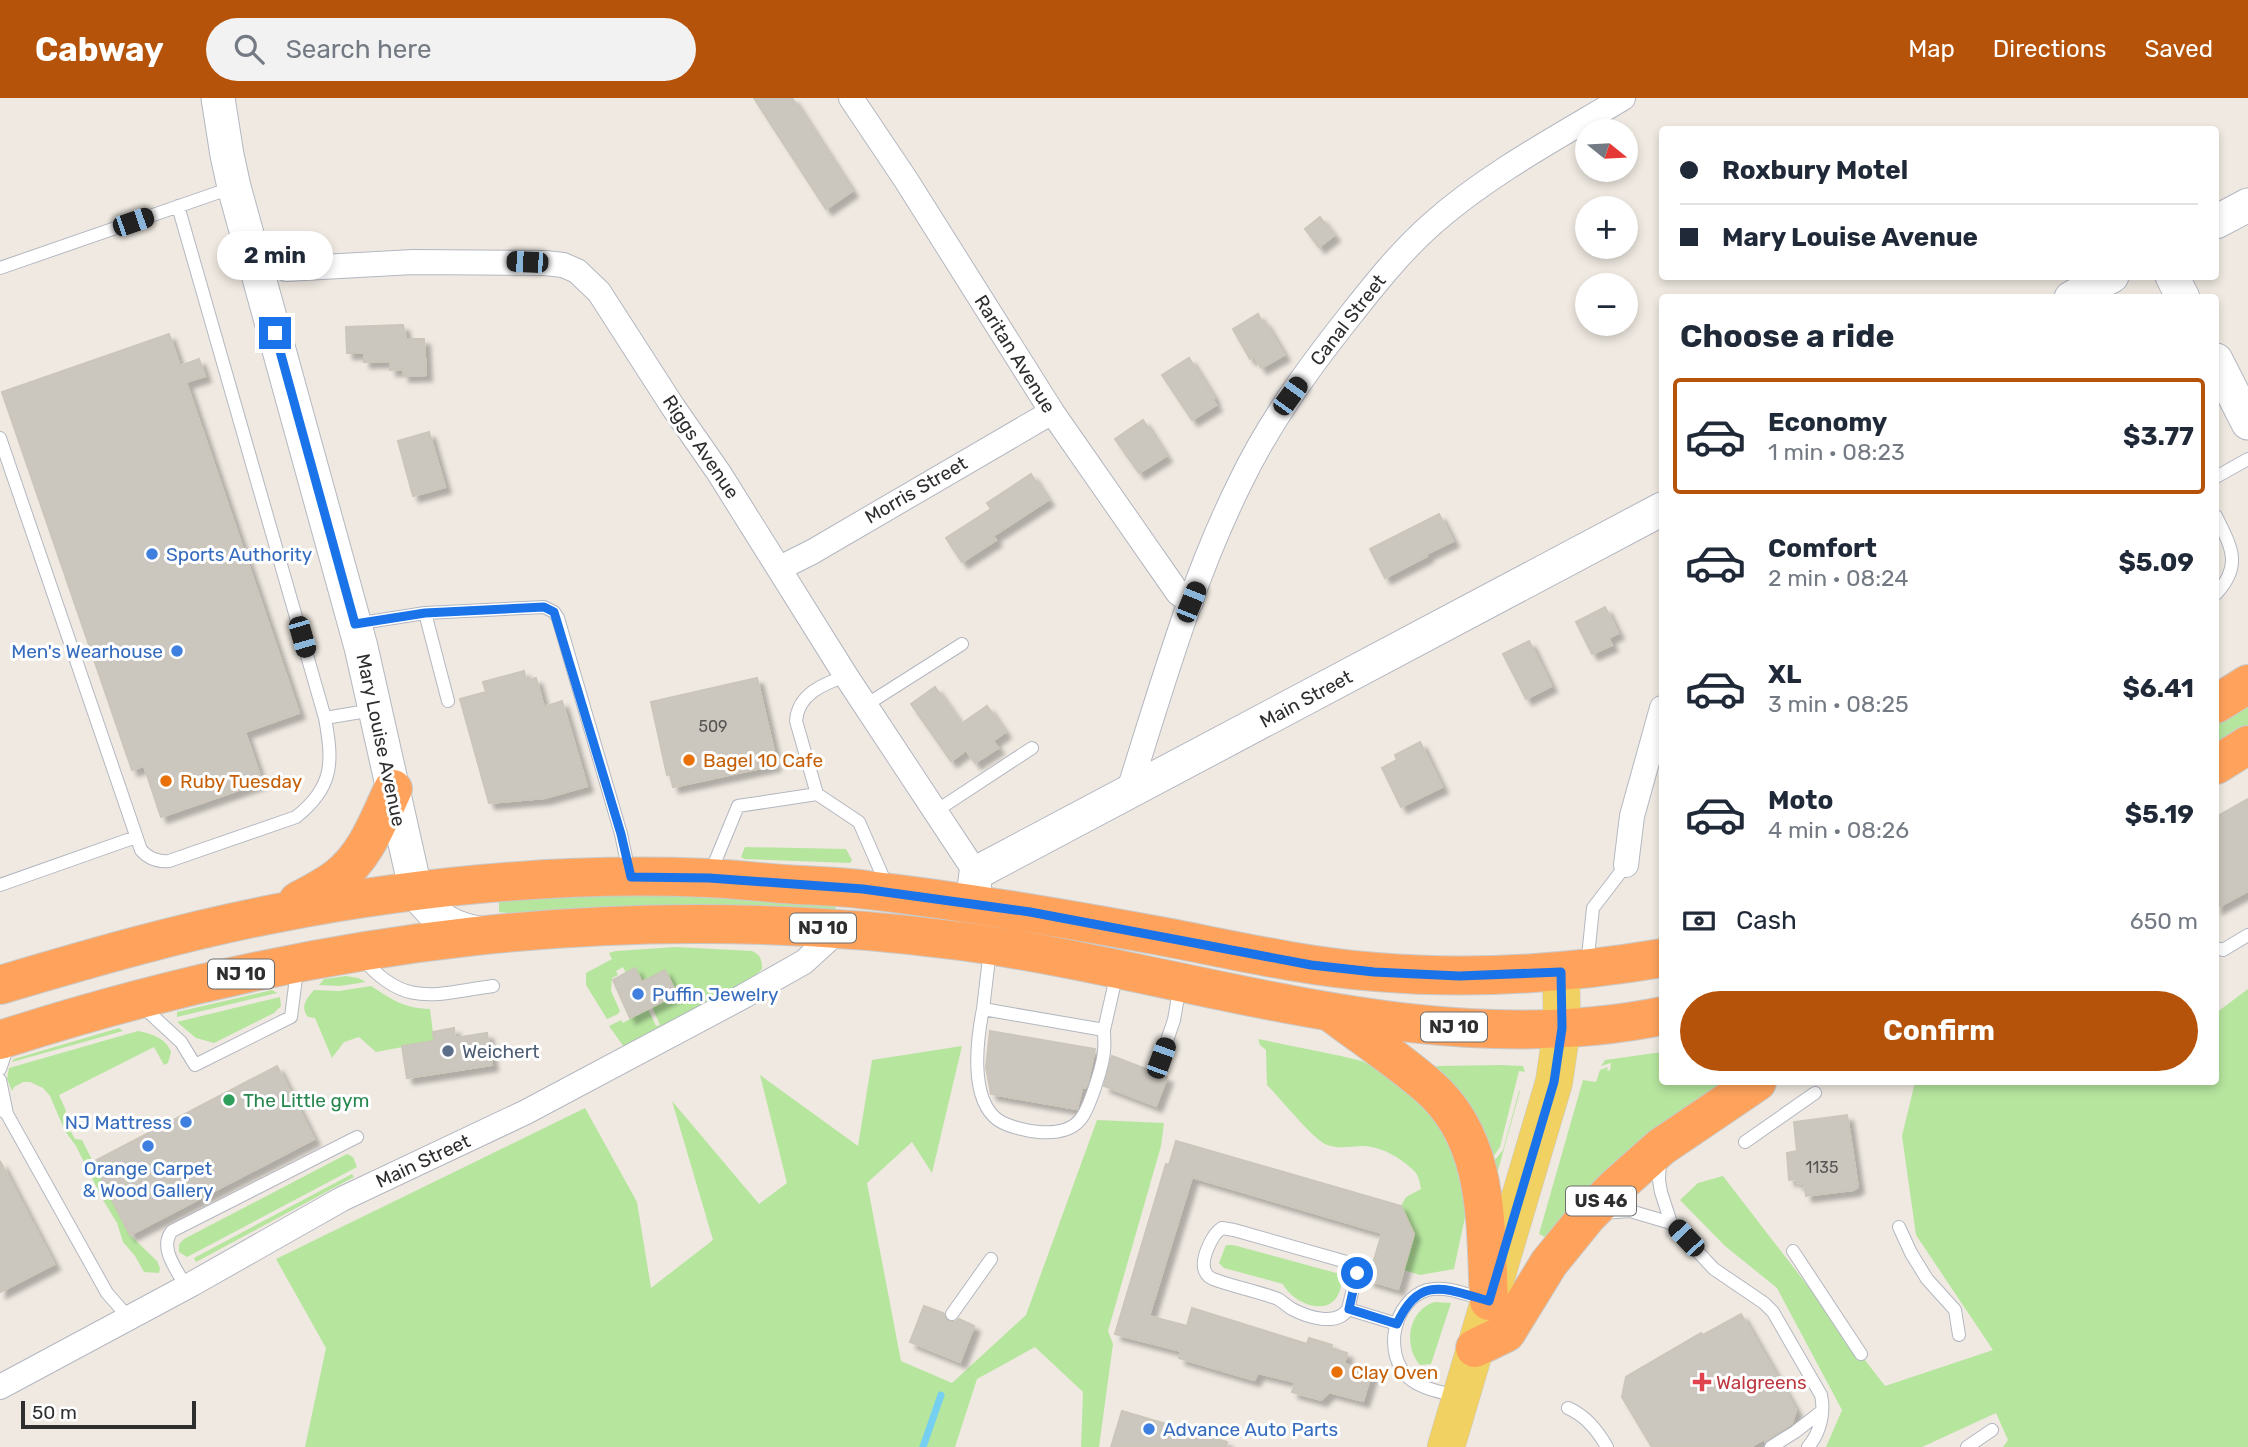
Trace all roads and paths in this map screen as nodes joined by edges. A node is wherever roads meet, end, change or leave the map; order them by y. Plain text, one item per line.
1 (218, 98) edge
2 (850, 98) edge
3 (1623, 98) edge
4 (234, 187) junction
5 (2248, 205) edge
6 (178, 206) junction
7 (2219, 220) edge
8 (0, 268) edge
9 (286, 269) dead end
10 (2105, 280) edge
11 (2078, 294) edge
12 (2219, 366) edge
13 (1052, 412) junction
14 (2248, 423) edge
15 (0, 440) edge
16 (2248, 459) edge
17 (2219, 475) edge
18 (1659, 511) edge
19 (2219, 522) edge
20 (780, 568) junction
21 (2219, 591) edge
22 (1191, 602) junction
23 (425, 613) junction
24 (355, 624) junction
25 (962, 644) dead end
26 (846, 676) junction
27 (2248, 684) edge
28 (448, 701) dead end
29 (2219, 702) edge
30 (866, 705) junction
31 (376, 710) junction
32 (325, 718) junction
33 (1659, 719) edge
34 (2248, 745) edge
35 (1032, 748) dead end
36 (2219, 763) edge
37 (393, 789) junction
38 (817, 793) junction
39 (1128, 793) junction
40 (936, 811) junction
41 (136, 837) junction
42 (1626, 865) joint
43 (631, 877) junction
44 (709, 878) junction
45 (0, 885) edge
46 (974, 889) junction
47 (416, 892) junction
48 (890, 893) junction
49 (845, 909) junction
50 (276, 913) junction
51 (488, 934) junction
52 (2248, 935) edge
53 (990, 946) junction
54 (2219, 949) edge
55 (356, 951) junction
56 (1659, 958) edge
57 (298, 962) junction
58 (1118, 968) junction
59 (1574, 971) junction
60 (1181, 981) junction
61 (0, 985) edge
62 (494, 986) dead end
63 (136, 1000) junction
64 (983, 1009) junction
65 (1332, 1013) junction
66 (1659, 1016) edge
67 (1562, 1028) junction
68 (1104, 1030) junction
69 (3, 1040) edge
70 (1161, 1058) dead end
71 (0, 1080) edge
72 (1753, 1085) edge
73 (1815, 1093) dead end
74 (4, 1111) edge
75 (357, 1137) dead end
76 (1745, 1142) dead end
77 (1661, 1147) junction
78 (1588, 1215) junction
79 (1671, 1223) junction
80 (1899, 1227) dead end
81 (1793, 1251) dead end
82 (991, 1259) dead end
83 (186, 1287) junction
84 (1489, 1301) junction
85 (1349, 1309) junction
86 (952, 1314) dead end
87 (129, 1318) junction
88 (1397, 1324) junction
89 (1959, 1335) dead end
90 (1475, 1348) junction
91 (1861, 1353) dead end
92 (0, 1387) edge
93 (1461, 1398) junction
94 (1568, 1408) dead end
95 (1822, 1411) junction
96 (1992, 1430) dead end
97 (1446, 1447) edge
98 (1607, 1447) edge
99 (1771, 1447) edge
100 (1808, 1447) edge
101 (1968, 1447) edge

1 - 4 street, Mary Louise Avenue
2 - 13 street, Raritan Avenue
3 - 22 street, Canal Street
4 - 6 lane
4 - 24 street, Mary Louise Avenue
5 - 7 street
6 - 8 lane
6 - 32 lane
9 - 20 street, Riggs Avenue
10 - 11 street
12 - 14 street
13 - 20 street, Morris Street
13 - 22 street, Raritan Avenue
15 - 41 lane
16 - 17 lane
18 - 39 street, Main Street
19 - 21 lane
20 - 26 street, Riggs Avenue
22 - 39 street, Canal Street
23 - 24 lane
23 - 28 lane
23 - 43 lane
24 - 31 street, Mary Louise Avenue
25 - 30 lane
26 - 30 street, Riggs Avenue
26 - 38 lane
27 - 29 highway
30 - 40 street, Riggs Avenue
31 - 32 lane
31 - 37 street, Mary Louise Avenue
32 - 41 lane
33 - 42 street
34 - 36 highway
35 - 40 lane
37 - 47 street, Mary Louise Avenue
37 - 50 highway
38 - 44 lane
38 - 48 lane
39 - 46 street, Main Street
40 - 46 street, Riggs Avenue
41 - 45 lane
42 - 59 lane
43 - 44 highway, NJ 10
43 - 47 highway, NJ 10
44 - 49 highway, NJ 10
46 - 48 highway, NJ 10
46 - 59 highway, NJ 10
47 - 50 highway, NJ 10
47 - 51 street, Mary Louise Avenue
47 - 69 highway
48 - 49 highway, NJ 10
49 - 51 highway, NJ 10
49 - 53 highway, NJ 10
49 - 83 street, Main Street
50 - 61 highway, NJ 10
51 - 55 highway, NJ 10
52 - 54 lane
53 - 58 highway, NJ 10
53 - 64 lane
55 - 57 highway, NJ 10
55 - 62 lane
56 - 59 highway
57 - 63 highway, NJ 10
57 - 63 lane
58 - 60 highway, NJ 10
58 - 68 lane
59 - 67 main road
60 - 65 highway, NJ 10
60 - 70 lane
63 - 69 highway, NJ 10
64 - 68 lane
64 - 68 lane
65 - 67 highway, NJ 10
65 - 84 highway
66 - 67 highway, NJ 10
67 - 84 main road
71 - 74 lane
72 - 77 highway, US 46
73 - 76 lane
74 - 87 lane
75 - 83 lane
77 - 78 highway, US 46
77 - 79 lane
78 - 79 lane
78 - 90 highway, US 46
79 - 95 lane
80 - 89 lane
81 - 91 lane
82 - 86 lane
83 - 87 street, Main Street
84 - 88 lane
84 - 90 main road
85 - 85 lane
85 - 88 lane
87 - 92 street, Main Street
88 - 93 lane
90 - 93 main road
93 - 97 main road
94 - 98 lane
95 - 99 lane
95 - 100 lane
96 - 101 lane

